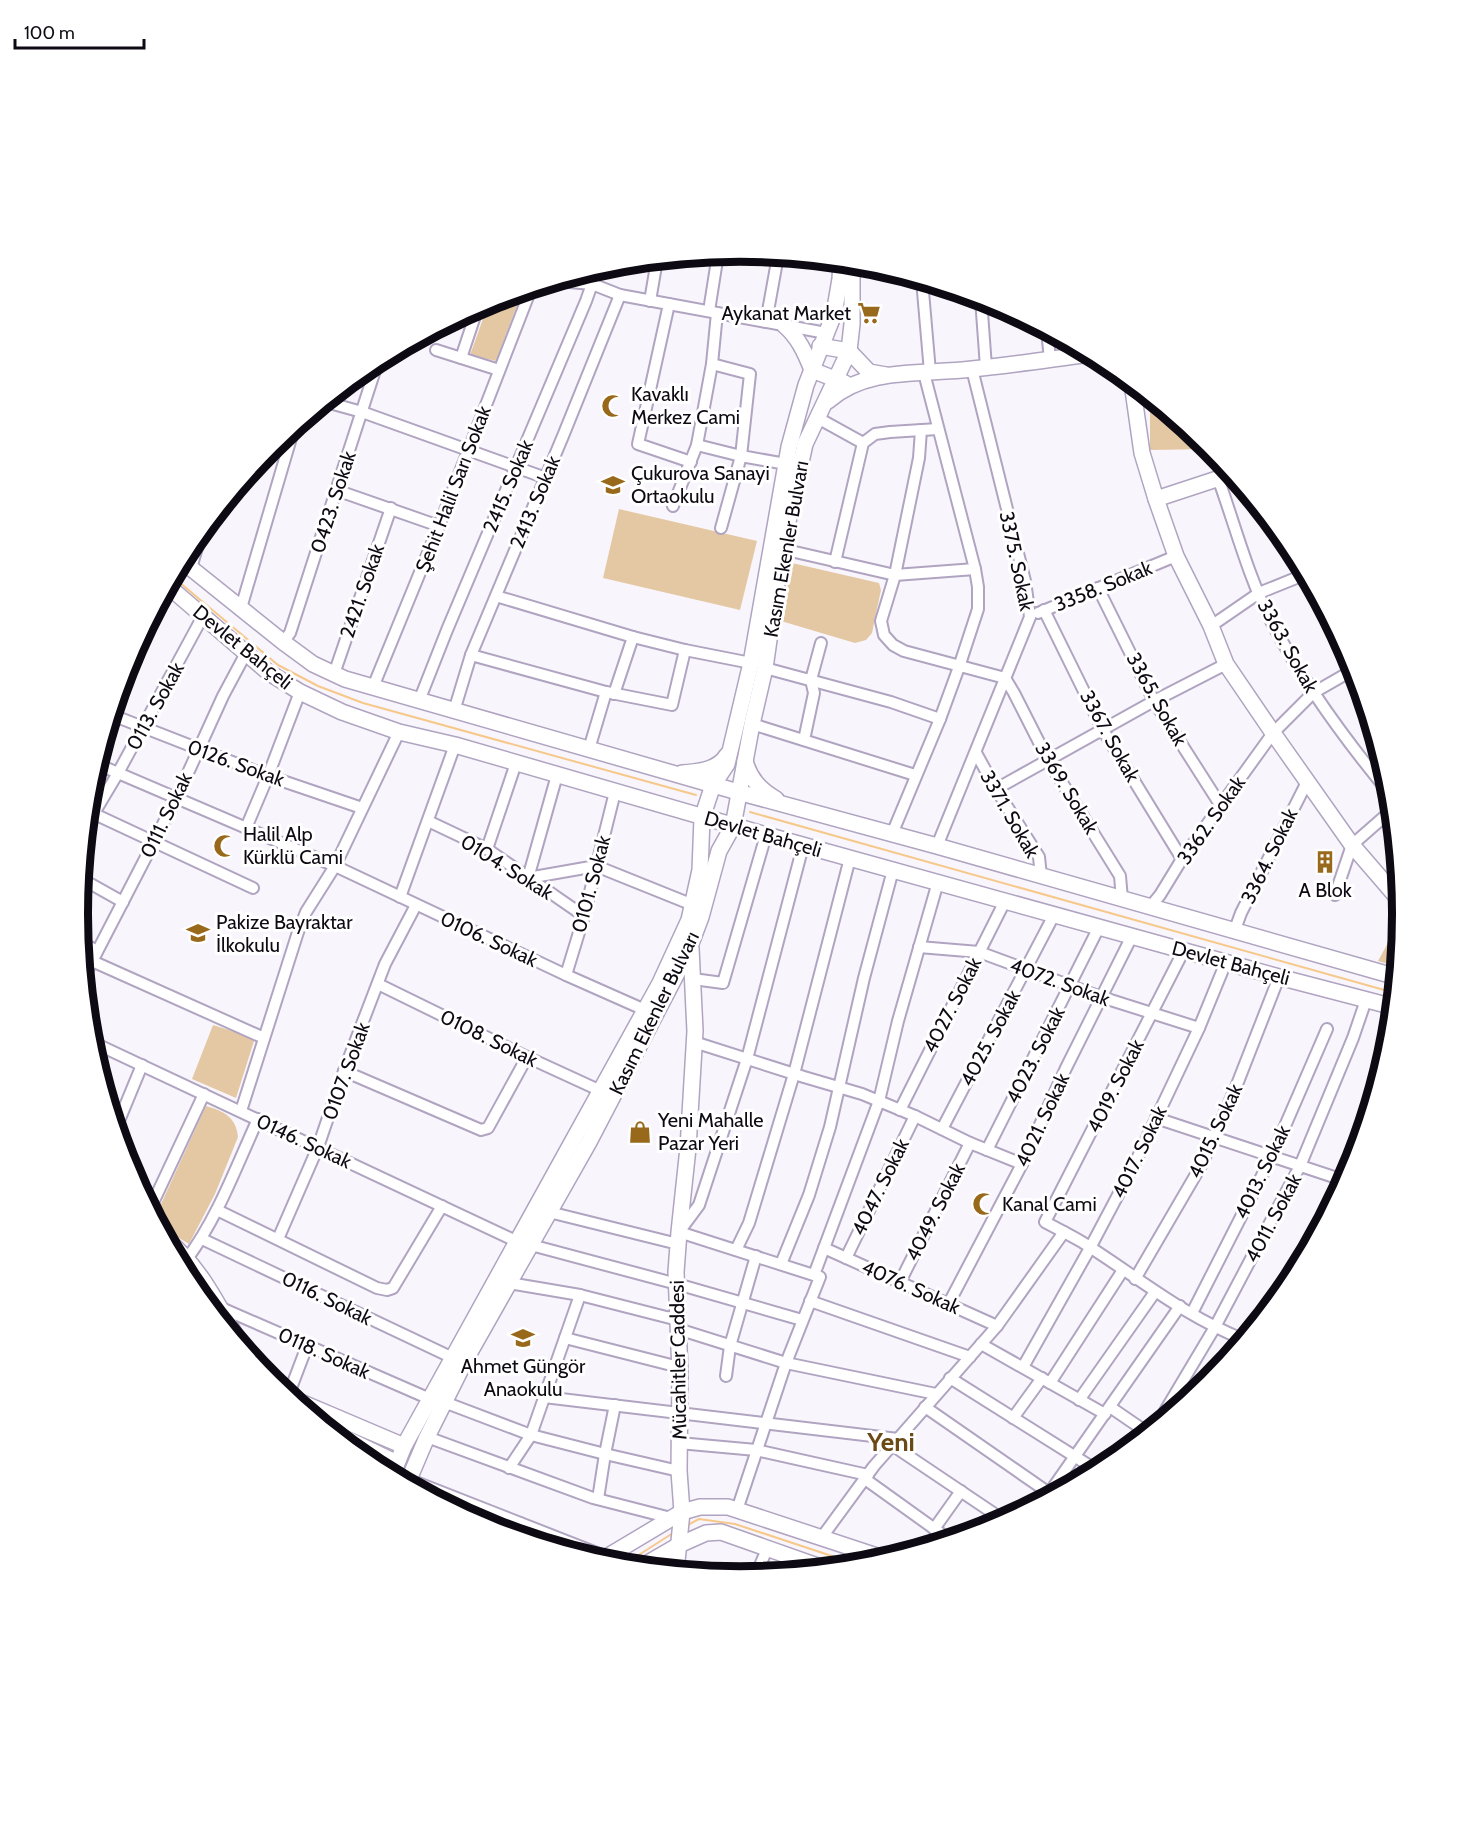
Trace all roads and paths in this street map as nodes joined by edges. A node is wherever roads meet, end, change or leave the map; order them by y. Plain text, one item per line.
1 (717, 263) edge
2 (777, 264) edge
3 (656, 268) edge
4 (841, 270) edge
5 (852, 272) edge
6 (593, 280) edge
7 (580, 283) edge
8 (592, 284) junction
9 (922, 289) edge
10 (620, 295) junction
11 (527, 298) edge
12 (650, 301) junction
13 (669, 304) junction
14 (981, 309) edge
15 (713, 312) junction
16 (474, 320) edge
17 (766, 322) junction
18 (784, 325) junction
19 (823, 339) junction
20 (1048, 340) edge
21 (436, 350) dead end
22 (849, 351) junction
23 (1076, 356) edge
24 (461, 358) junction
25 (1050, 359) junction
26 (712, 364) junction
27 (979, 368) junction
28 (499, 370) junction
29 (812, 370) junction
30 (927, 372) junction
31 (374, 375) edge
32 (886, 375) junction
33 (836, 380) junction
34 (851, 385) junction
35 (1134, 395) edge
36 (335, 404) edge
37 (820, 411) junction
38 (362, 412) junction
39 (938, 429) junction
40 (921, 430) junction
41 (863, 443) junction
42 (289, 444) edge
43 (697, 445) junction
44 (468, 450) junction
45 (741, 456) junction
46 (691, 462) junction
47 (786, 464) junction
48 (517, 467) junction
49 (1223, 477) edge
50 (546, 478) junction
51 (1226, 480) edge
52 (336, 490) junction
53 (1156, 499) junction
54 (673, 506) dead end
55 (391, 508) junction
56 (439, 526) junction
57 (721, 528) dead end
58 (782, 549) junction
59 (1176, 556) junction
60 (835, 562) junction
61 (189, 566) edge
62 (975, 569) junction
63 (895, 575) junction
64 (1298, 577) edge
65 (1098, 588) junction
66 (174, 591) edge
67 (1259, 593) junction
68 (496, 596) junction
69 (241, 608) junction
70 (1044, 610) junction
71 (203, 616) junction
72 (1030, 617) junction
73 (1211, 626) junction
74 (633, 637) junction
75 (283, 642) junction
76 (821, 644) dead end
77 (685, 650) junction
78 (246, 653) junction
79 (471, 655) junction
80 (1226, 664) junction
81 (758, 665) junction
82 (959, 667) junction
83 (334, 674) junction
84 (1346, 674) edge
85 (1005, 678) junction
86 (811, 680) junction
87 (373, 687) junction
88 (300, 692) junction
89 (610, 693) junction
90 (1313, 693) junction
91 (419, 701) junction
92 (1154, 701) junction
93 (454, 711) junction
94 (119, 718) edge
95 (940, 719) junction
96 (752, 724) junction
97 (143, 728) junction
98 (1103, 730) junction
99 (399, 732) junction
100 (1272, 733) junction
101 (804, 740) junction
102 (455, 745) junction
103 (197, 749) junction
104 (589, 749) junction
105 (730, 750) junction
106 (976, 753) junction
107 (745, 760) junction
108 (1047, 760) junction
109 (516, 763) junction
110 (106, 768) edge
111 (118, 773) junction
112 (674, 774) junction
113 (557, 775) junction
114 (915, 775) junction
115 (268, 776) junction
116 (1378, 780) edge
117 (1307, 782) junction
118 (713, 785) junction
119 (996, 789) junction
120 (615, 792) junction
121 (738, 792) junction
122 (177, 797) junction
123 (99, 801) edge
124 (787, 805) junction
125 (1221, 806) junction
126 (362, 808) junction
127 (96, 814) edge
128 (1385, 816) edge
129 (702, 818) junction
130 (428, 821) junction
131 (733, 826) junction
132 (246, 828) junction
133 (892, 834) junction
134 (766, 835) junction
135 (154, 841) junction
136 (1352, 845) junction
137 (803, 846) junction
138 (937, 846) junction
139 (487, 849) junction
140 (850, 858) junction
141 (1182, 859) junction
142 (335, 866) junction
143 (596, 866) junction
144 (893, 870) junction
145 (1041, 876) junction
146 (528, 878) junction
147 (938, 882) junction
148 (89, 884) edge
149 (253, 888) dead end
150 (1391, 891) edge
151 (1335, 895) dead end
152 (400, 897) junction
153 (1122, 899) junction
154 (1005, 901) junction
155 (123, 902) junction
156 (416, 905) junction
157 (693, 905) junction
158 (1150, 907) junction
159 (1054, 915) junction
160 (584, 916) junction
161 (1099, 927) junction
162 (1234, 932) junction
163 (1132, 936) junction
164 (691, 943) junction
165 (919, 947) junction
166 (1184, 950) junction
167 (90, 951) edge
168 (979, 952) junction
169 (95, 956) junction
170 (1226, 962) junction
171 (91, 964) edge
172 (1026, 969) junction
173 (566, 975) junction
174 (1389, 975) edge
175 (1279, 977) junction
176 (693, 979) junction
177 (378, 984) junction
178 (1070, 986) junction
179 (1101, 997) junction
180 (1366, 1000) junction
181 (1386, 1004) edge
182 (645, 1010) junction
183 (1151, 1013) junction
184 (1199, 1028) junction
185 (1328, 1029) dead end
186 (264, 1038) junction
187 (694, 1042) junction
188 (102, 1047) edge
189 (527, 1057) junction
190 (747, 1059) junction
191 (142, 1065) junction
192 (344, 1071) junction
193 (794, 1074) junction
194 (840, 1088) junction
195 (602, 1091) junction
196 (204, 1094) junction
197 (879, 1101) junction
198 (900, 1110) junction
199 (242, 1111) junction
200 (121, 1116) edge
201 (915, 1116) junction
202 (1156, 1118) junction
203 (258, 1119) junction
204 (942, 1129) junction
205 (1214, 1137) junction
206 (970, 1143) junction
207 (318, 1147) junction
208 (987, 1150) junction
209 (1272, 1156) junction
210 (1022, 1164) junction
211 (1300, 1166) junction
212 (1337, 1177) edge
213 (154, 1200) edge
214 (442, 1206) junction
215 (217, 1210) junction
216 (549, 1212) junction
217 (1064, 1232) junction
218 (678, 1238) junction
219 (202, 1239) junction
220 (278, 1239) junction
221 (524, 1243) junction
222 (824, 1248) junction
223 (1090, 1248) junction
224 (736, 1250) junction
225 (756, 1256) junction
226 (846, 1258) junction
227 (187, 1259) edge
228 (188, 1260) edge
229 (781, 1264) junction
230 (1123, 1270) junction
231 (814, 1275) junction
232 (1136, 1279) junction
233 (900, 1281) junction
234 (509, 1283) junction
235 (677, 1284) junction
236 (1155, 1292) junction
237 (211, 1295) edge
238 (580, 1295) junction
239 (810, 1301) junction
240 (743, 1303) junction
241 (949, 1304) junction
242 (1180, 1306) junction
243 (221, 1308) edge
244 (1192, 1313) junction
245 (802, 1320) junction
246 (678, 1325) junction
247 (997, 1326) junction
248 (1215, 1327) junction
249 (565, 1338) junction
250 (1236, 1338) edge
251 (981, 1344) junction
252 (307, 1346) junction
253 (730, 1346) junction
254 (970, 1357) junction
255 (453, 1358) junction
256 (786, 1363) junction
257 (679, 1367) junction
258 (1023, 1367) junction
259 (726, 1376) dead end
260 (950, 1378) junction
261 (1046, 1380) junction
262 (292, 1388) edge
263 (936, 1394) junction
264 (544, 1397) junction
265 (1079, 1400) junction
266 (437, 1401) junction
267 (615, 1405) junction
268 (926, 1407) junction
269 (1167, 1407) edge
270 (315, 1408) edge
271 (1107, 1411) junction
272 (679, 1413) junction
273 (1013, 1418) junction
274 (766, 1423) junction
275 (1141, 1429) edge
276 (531, 1434) junction
277 (427, 1437) junction
278 (895, 1442) junction
279 (679, 1443) junction
280 (404, 1446) junction
281 (756, 1450) junction
282 (605, 1454) junction
283 (1075, 1457) junction
284 (1089, 1465) edge
285 (510, 1467) junction
286 (396, 1468) edge
287 (679, 1471) junction
288 (409, 1476) edge
289 (867, 1477) junction
290 (1055, 1485) edge
291 (960, 1491) junction
292 (1042, 1492) edge
293 (444, 1495) edge
294 (598, 1499) junction
295 (738, 1510) junction
296 (677, 1515) junction
297 (995, 1515) edge
298 (520, 1523) junction
299 (520, 1528) edge
300 (934, 1529) junction
301 (942, 1534) edge
302 (822, 1538) junction
303 (561, 1541) edge
304 (679, 1545) junction
305 (767, 1549) junction
306 (612, 1554) edge
307 (870, 1554) edge
308 (652, 1561) edge
309 (677, 1563) edge
310 (807, 1563) edge
311 (760, 1566) edge

1 - 15 street
2 - 17 street
3 - 12 street
4 - 19 street, Kasım Ekenler Bulvarı
5 - 22 street, Kasım Ekenler Bulvarı
6 - 8 street, 2415. Sokak
7 - 8 street
8 - 10 street
8 - 48 street, 2415. Sokak
9 - 30 street
10 - 12 street
10 - 50 street, 2413. Sokak
11 - 28 street, Şehit Halil Sarı Sokak
12 - 13 street
13 - 15 street
13 - 46 street
14 - 27 street, 3375. Sokak
15 - 17 street
15 - 26 street
16 - 24 street
17 - 18 street
18 - 19 street
18 - 29 street
19 - 22 street
19 - 29 street, Kasım Ekenler Bulvarı
20 - 25 street
21 - 24 street
22 - 32 street
22 - 33 street, Kasım Ekenler Bulvarı
23 - 25 street
24 - 28 street
25 - 27 street
26 - 43 street
26 - 45 street
27 - 30 street
27 - 72 street, 3375. Sokak
28 - 44 street, Şehit Halil Sarı Sokak
29 - 33 street
29 - 47 street, Kasım Ekenler Bulvarı
30 - 32 street
30 - 39 street
31 - 38 street, 0423. Sokak
32 - 34 street
33 - 34 street
33 - 37 street, Kasım Ekenler Bulvarı
34 - 37 street
35 - 53 street
36 - 38 street
37 - 41 street
37 - 58 street, Kasım Ekenler Bulvarı
38 - 44 street
38 - 52 street, 0423. Sokak
39 - 40 street
39 - 62 street
40 - 41 street
40 - 63 street
41 - 60 street
42 - 69 street
43 - 45 street
43 - 46 street
44 - 48 street
44 - 56 street, Şehit Halil Sarı Sokak
45 - 47 street
45 - 57 street
46 - 54 street
47 - 81 street, Kasım Ekenler Bulvarı
48 - 50 street
48 - 91 street, 2415. Sokak
49 - 53 street
50 - 68 street, 2413. Sokak
51 - 67 street, 3363. Sokak
52 - 55 street
52 - 75 street, 0423. Sokak
53 - 59 street
55 - 56 street
55 - 83 street, 2421. Sokak
56 - 87 street, Şehit Halil Sarı Sokak
58 - 60 street
58 - 81 street, Kasım Ekenler Bulvarı
59 - 65 street, 3358. Sokak
59 - 73 street
60 - 63 street
61 - 69 street, Devlet Bahçeli
62 - 63 street
62 - 82 street
63 - 82 street
64 - 67 street
65 - 70 street, 3358. Sokak
65 - 92 street, 3365. Sokak
66 - 71 street, Devlet Bahçeli
67 - 73 street
67 - 90 street, 3363. Sokak
68 - 74 street
68 - 79 street, 2413. Sokak
69 - 75 street, Devlet Bahçeli
70 - 72 street, 3358. Sokak
70 - 98 street, 3367. Sokak
71 - 78 street, Devlet Bahçeli
71 - 97 street, 0113. Sokak
72 - 85 street, 3375. Sokak
73 - 80 street
74 - 77 street
74 - 89 street
75 - 83 street, Devlet Bahçeli
76 - 86 street
77 - 81 street
77 - 89 street
78 - 88 street, Devlet Bahçeli
78 - 103 street, 0111. Sokak
79 - 89 street
79 - 93 street, 2413. Sokak
80 - 92 street
80 - 100 street
81 - 86 street
81 - 96 street, Kasım Ekenler Bulvarı
81 - 105 street, Kasım Ekenler Bulvarı
82 - 85 street
82 - 95 street
83 - 87 street, Devlet Bahçeli
84 - 90 street, 3362. Sokak
85 - 106 street, 3375. Sokak
85 - 108 street, 3369. Sokak
86 - 95 street
86 - 101 street
87 - 91 street, Devlet Bahçeli
88 - 99 street, Devlet Bahçeli
88 - 115 street
89 - 104 street
90 - 100 street, 3362. Sokak
90 - 116 street, 3363. Sokak
91 - 93 street, Devlet Bahçeli
92 - 98 street
92 - 125 street, 3365. Sokak
93 - 104 street, Devlet Bahçeli
94 - 97 street, 0126. Sokak
95 - 114 street
96 - 101 street
96 - 107 street, Kasım Ekenler Bulvarı
97 - 103 street, 0126. Sokak
97 - 111 street, 0113. Sokak
98 - 108 street
98 - 141 street, 3367. Sokak
99 - 102 street, Devlet Bahçeli
99 - 126 street
100 - 117 street
100 - 125 street, 3362. Sokak
101 - 114 street
102 - 109 street, Devlet Bahçeli
102 - 130 street
103 - 115 street, 0126. Sokak
103 - 122 street, 0111. Sokak
104 - 112 street, Devlet Bahçeli
105 - 112 street
105 - 118 street, Kasım Ekenler Bulvarı
106 - 119 street, 3371. Sokak
106 - 138 street, 3375. Sokak
107 - 121 street, Kasım Ekenler Bulvarı
107 - 124 street
108 - 119 street
108 - 153 street, 3369. Sokak
109 - 113 street, Devlet Bahçeli
109 - 139 street
110 - 111 street, 0106. Sokak
111 - 122 street, 0106. Sokak
111 - 123 street, 0113. Sokak
112 - 118 street, Devlet Bahçeli
113 - 120 street, Devlet Bahçeli
113 - 146 street
114 - 133 street
115 - 126 street, 0126. Sokak
115 - 132 street
117 - 136 street
117 - 162 street, 3364. Sokak
118 - 121 street, Devlet Bahçeli
118 - 129 street, Kasım Ekenler Bulvarı
119 - 145 street, 3371. Sokak
120 - 129 street, Devlet Bahçeli
120 - 143 street, 0101. Sokak
121 - 124 street, Devlet Bahçeli
121 - 131 street, Kasım Ekenler Bulvarı
122 - 132 street, 0106. Sokak
122 - 135 street, 0111. Sokak
124 - 133 street, Devlet Bahçeli
125 - 141 street, 3362. Sokak
126 - 142 street
127 - 135 street
128 - 136 street
129 - 131 street, Devlet Bahçeli
129 - 157 street, Kasım Ekenler Bulvarı
130 - 139 street, 0104. Sokak
130 - 152 street
131 - 134 street, Devlet Bahçeli
131 - 164 street, Kasım Ekenler Bulvarı
132 - 142 street, 0106. Sokak
133 - 138 street, Devlet Bahçeli
134 - 137 street, Devlet Bahçeli
134 - 176 street
135 - 149 street
135 - 155 street, 0111. Sokak
136 - 150 street
136 - 151 street
137 - 140 street, Devlet Bahçeli
137 - 190 street
138 - 145 street, Devlet Bahçeli
139 - 146 street, 0104. Sokak
140 - 144 street, Devlet Bahçeli
140 - 193 street
141 - 158 street, 3362. Sokak
142 - 152 street, 0106. Sokak
142 - 186 street
143 - 146 street
143 - 157 street
143 - 160 street, 0101. Sokak
144 - 147 street, Devlet Bahçeli
144 - 194 street
145 - 153 street, Devlet Bahçeli
146 - 160 street, 0104. Sokak
147 - 154 street, Devlet Bahçeli
147 - 165 street
148 - 155 street
152 - 156 street, 0106. Sokak
153 - 158 street, Devlet Bahçeli
154 - 159 street, Devlet Bahçeli
154 - 168 street, 4027. Sokak
155 - 169 street, 0111. Sokak
156 - 173 street, 0106. Sokak
156 - 177 street, 0107. Sokak
157 - 182 street, Kasım Ekenler Bulvarı
158 - 162 street, Devlet Bahçeli
159 - 161 street, Devlet Bahçeli
159 - 172 street, 4025. Sokak
160 - 173 street, 0101. Sokak
161 - 163 street, Devlet Bahçeli
161 - 178 street, 4023. Sokak
162 - 174 street, Devlet Bahçeli
163 - 166 street, Devlet Bahçeli
163 - 179 street, 4021. Sokak
164 - 176 street, Mücahitler Caddesi
164 - 216 street, Kasım Ekenler Bulvarı
165 - 168 street, 4072. Sokak
165 - 197 street
166 - 170 street, Devlet Bahçeli
166 - 183 street, 4019. Sokak
167 - 169 street
168 - 172 street, 4072. Sokak
168 - 198 street, 4027. Sokak
169 - 171 street, 0111. Sokak
169 - 186 street
170 - 175 street, Devlet Bahçeli
170 - 184 street, 4017. Sokak
172 - 178 street, 4072. Sokak
172 - 204 street, 4025. Sokak
173 - 182 street, 0106. Sokak
175 - 180 street, Devlet Bahçeli
175 - 205 street, 4015. Sokak
176 - 187 street, Mücahitler Caddesi
177 - 189 street, 0108. Sokak
177 - 192 street, 0107. Sokak
178 - 179 street, 4072. Sokak
178 - 208 street, 4023. Sokak
179 - 183 street, 4072. Sokak
179 - 210 street, 4021. Sokak
180 - 181 street, Devlet Bahçeli
180 - 211 street, 4011. Sokak
182 - 195 street, Kasım Ekenler Bulvarı
183 - 184 street, 4072. Sokak
183 - 217 street, 4019. Sokak
184 - 202 street, 4017. Sokak
185 - 209 street, 4013. Sokak
186 - 199 street
187 - 190 street
187 - 218 street, Mücahitler Caddesi
188 - 191 street, 0146. Sokak
189 - 192 street
189 - 195 street, 0108. Sokak
190 - 193 street
190 - 218 street
191 - 196 street, 0146. Sokak
191 - 200 street
192 - 207 street, 0107. Sokak
193 - 194 street
193 - 224 street
194 - 197 street
194 - 229 street
195 - 221 street, Kasım Ekenler Bulvarı
196 - 199 street, 0146. Sokak
196 - 213 street
197 - 198 street
197 - 222 street
198 - 201 street
199 - 203 street, 0146. Sokak
201 - 204 street
201 - 226 street, 4047. Sokak
202 - 205 street
202 - 223 street, 4017. Sokak
203 - 207 street, 0146. Sokak
203 - 215 street
204 - 206 street
205 - 209 street
205 - 232 street, 4015. Sokak
206 - 208 street
206 - 233 street, 4049. Sokak
207 - 214 street, 0146. Sokak
207 - 220 street, 0107. Sokak
208 - 210 street
209 - 211 street
209 - 244 street, 4013. Sokak
210 - 241 street, 4021. Sokak
211 - 212 street
211 - 248 street, 4011. Sokak
214 - 220 street
214 - 221 street, 0146. Sokak
215 - 219 street
215 - 220 street
216 - 218 street
216 - 221 street, Kasım Ekenler Bulvarı
217 - 223 street
217 - 247 street
218 - 224 street
218 - 235 street, Mücahitler Caddesi
219 - 227 street
219 - 255 street, 0116. Sokak
221 - 234 street, Kasım Ekenler Bulvarı
221 - 235 street, 0146. Sokak
221 - 255 street, Kasım Ekenler Bulvarı
222 - 226 street, 4076. Sokak
222 - 231 street
223 - 230 street
223 - 258 street, 4017. Sokak
224 - 225 street
225 - 229 street
225 - 240 street
226 - 233 street, 4076. Sokak
228 - 237 street
229 - 231 street
230 - 232 street
230 - 261 street
231 - 239 street
232 - 236 street
233 - 241 street, 4076. Sokak
234 - 238 street
234 - 266 street, Kasım Ekenler Bulvarı
235 - 240 street, 0146. Sokak
235 - 246 street, Mücahitler Caddesi
236 - 242 street
236 - 265 street
238 - 246 street
238 - 249 street
239 - 245 street
239 - 254 street
240 - 245 street, 0146. Sokak
240 - 253 street
241 - 247 street, 4076. Sokak
242 - 244 street
242 - 271 street
243 - 252 street, 0118. Sokak
244 - 248 street
245 - 256 street
246 - 253 street
246 - 257 street, Mücahitler Caddesi
247 - 251 street
248 - 250 street
248 - 269 street, 4011. Sokak
249 - 257 street
249 - 264 street
251 - 254 street
251 - 258 street
252 - 262 street
252 - 266 street, 0118. Sokak
253 - 256 street
253 - 259 street
254 - 260 street
255 - 266 street, Kasım Ekenler Bulvarı
256 - 263 street
256 - 274 street
257 - 272 street, Mücahitler Caddesi
258 - 261 street
260 - 263 street
260 - 273 street
261 - 265 street
261 - 273 street
263 - 268 street
264 - 267 street
264 - 276 street
265 - 271 street
266 - 276 street, 0118. Sokak
266 - 277 street, Kasım Ekenler Bulvarı
266 - 280 street, Kasım Ekenler Bulvarı
267 - 272 street
267 - 282 street
268 - 278 street
268 - 292 street
270 - 280 street
271 - 275 street
271 - 283 street
272 - 274 street
272 - 279 street, Mücahitler Caddesi
273 - 283 street
274 - 278 street
274 - 281 street
276 - 282 street, 0118. Sokak
276 - 285 street
277 - 285 street
277 - 288 street, Kasım Ekenler Bulvarı
278 - 289 street
278 - 291 street
279 - 281 street
279 - 287 street, Mücahitler Caddesi
280 - 286 street, Kasım Ekenler Bulvarı
281 - 289 street
281 - 295 street
282 - 287 street, 0118. Sokak
282 - 294 street
283 - 284 street
283 - 290 street
285 - 294 street
287 - 296 street, Mücahitler Caddesi
289 - 300 street
289 - 302 street
291 - 297 street
291 - 300 street
293 - 298 street
294 - 296 street
295 - 296 street
295 - 302 street
296 - 304 street, Mücahitler Caddesi
296 - 306 street
298 - 299 street
298 - 303 street
300 - 301 street
302 - 307 street
304 - 305 street
304 - 308 street
304 - 309 street, Mücahitler Caddesi
305 - 310 street
305 - 311 street

